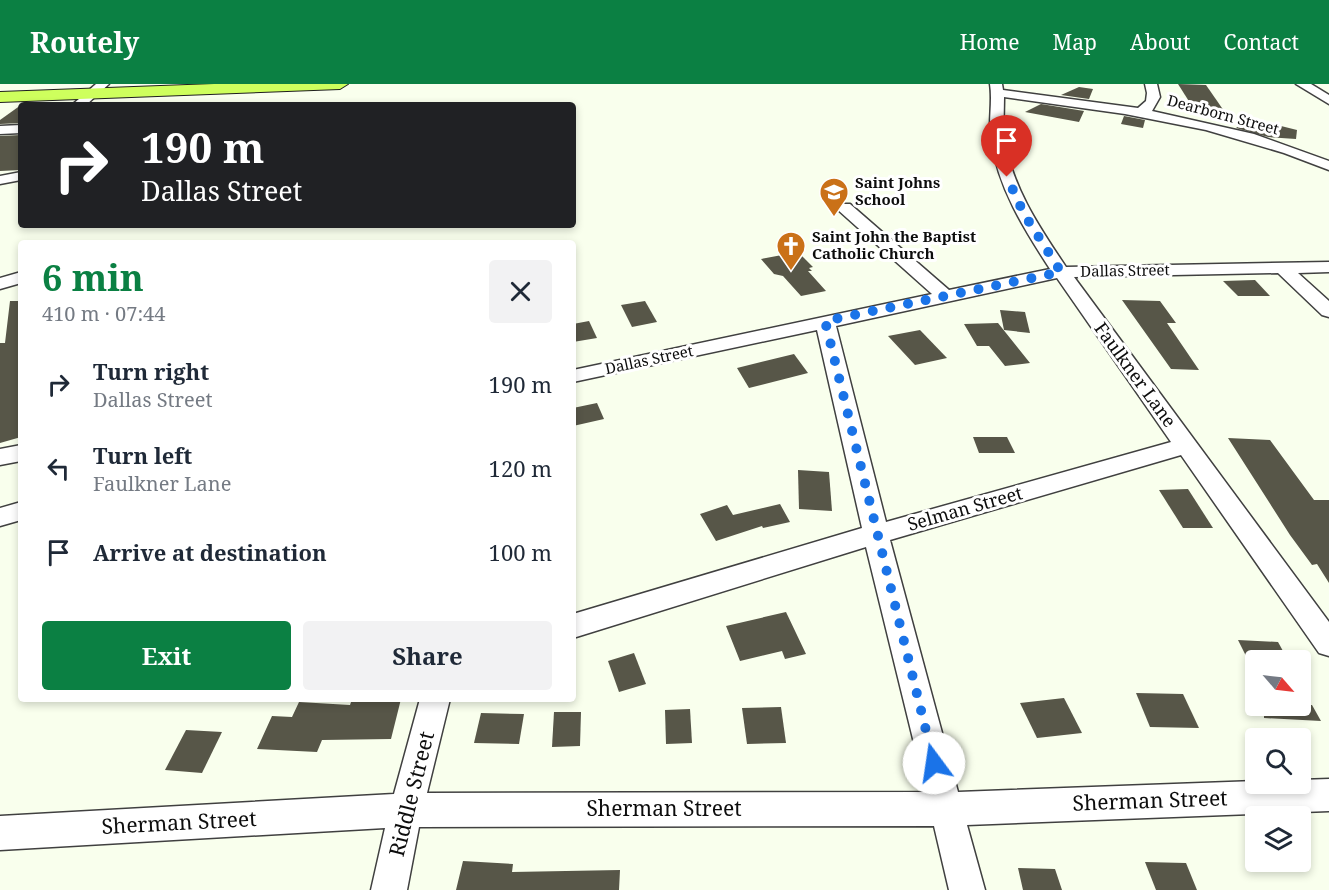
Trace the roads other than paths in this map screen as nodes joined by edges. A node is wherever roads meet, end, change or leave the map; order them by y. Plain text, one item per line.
1 (340, 84) edge
2 (1151, 84) edge
3 (1302, 84) edge
4 (0, 87) edge
5 (997, 89) edge
6 (103, 91) edge
7 (0, 97) edge
8 (1329, 100) edge
9 (83, 102) edge
10 (1140, 112) junction
11 (18, 129) edge
12 (0, 130) edge
13 (1329, 154) edge
14 (1315, 160) junction
15 (1329, 166) edge
16 (18, 177) edge
17 (0, 180) edge
18 (844, 207) dead end
19 (1329, 267) edge
20 (1283, 268) junction
21 (1061, 272) junction
22 (18, 278) edge
23 (0, 284) edge
24 (945, 296) junction
25 (1329, 311) edge
26 (825, 321) junction
27 (576, 375) edge
28 (1186, 446) junction
29 (18, 454) edge
30 (0, 457) edge
31 (18, 512) edge
32 (0, 517) edge
33 (876, 534) junction
34 (576, 625) edge
35 (1329, 643) edge
36 (434, 702) edge
37 (1329, 795) edge
38 (946, 808) junction
39 (406, 810) junction
40 (0, 833) edge
41 (389, 890) edge
42 (967, 890) edge

1 - 6 main road
2 - 10 street
3 - 8 street
4 - 6 main road
5 - 10 street, Dearborn Street
5 - 21 street, Faulkner Lane
6 - 7 main road
6 - 9 street
10 - 14 street, Dearborn Street
11 - 12 street
13 - 14 street
14 - 15 street, Dearborn Street
16 - 17 street
18 - 24 street
19 - 20 street, Dallas Street
20 - 21 street, Dallas Street
20 - 25 street
21 - 24 street, Dallas Street
21 - 28 street, Faulkner Lane
22 - 23 street
24 - 26 street, Dallas Street
26 - 27 street, Dallas Street
26 - 33 street
28 - 33 street, Selman Street
28 - 35 street, Faulkner Lane
29 - 30 street
31 - 32 street
33 - 34 street, Selman Street
33 - 38 street
36 - 39 street, Riddle Street
37 - 38 street, Sherman Street
38 - 39 street, Sherman Street
38 - 42 street
39 - 40 street, Sherman Street
39 - 41 street, Riddle Street

